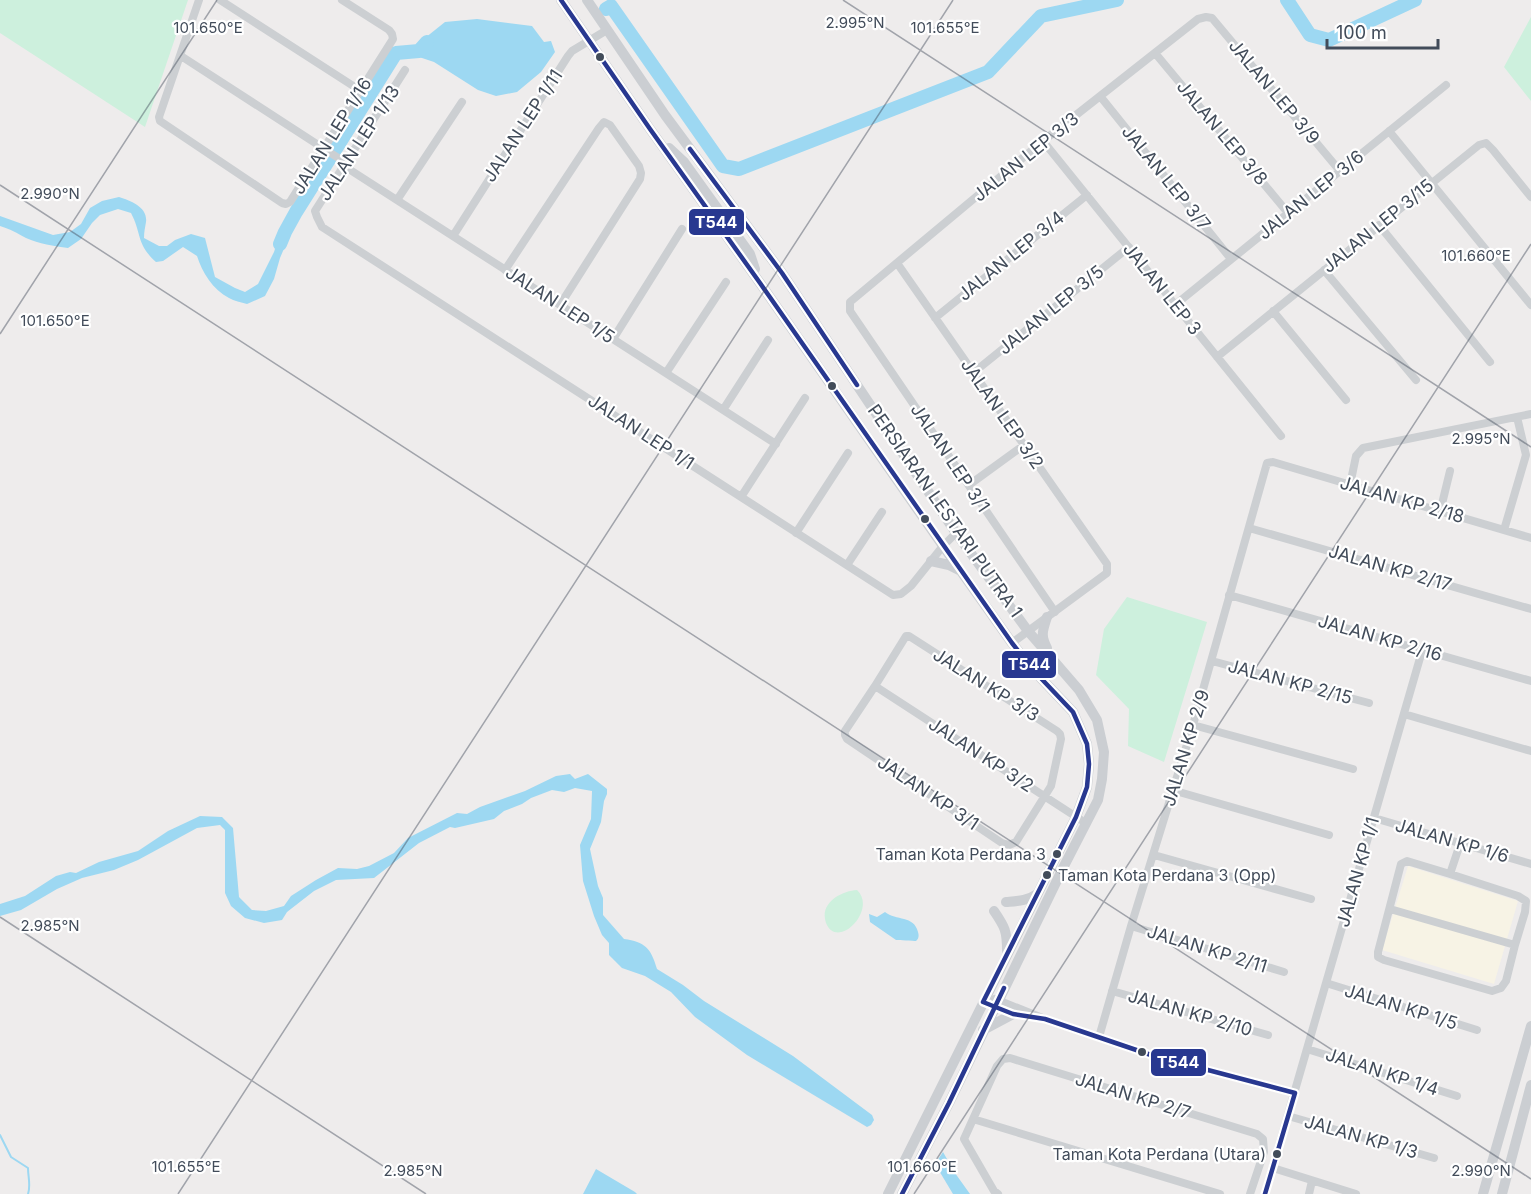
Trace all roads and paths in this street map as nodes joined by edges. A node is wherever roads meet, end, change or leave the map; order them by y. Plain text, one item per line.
1 (199, 0) edge
2 (220, 0) edge
3 (342, 0) edge
4 (561, 0) edge
5 (587, 0) edge
6 (1206, 17) joint
7 (607, 30) junction
8 (589, 40) junction
9 (1155, 53) junction
10 (181, 56) junction
11 (405, 70) dead end
12 (1446, 85) dead end
13 (361, 91) junction
14 (1100, 96) junction
15 (462, 102) dead end
16 (1389, 131) junction
17 (1043, 141) junction
18 (326, 150) junction
19 (343, 163) junction
20 (1340, 171) junction
21 (1432, 183) junction
22 (1087, 195) junction
23 (1531, 197) edge
24 (397, 200) junction
25 (1288, 213) junction
26 (317, 217) joint
27 (1379, 225) junction
28 (682, 229) dead end
29 (453, 236) junction
30 (1129, 247) junction
31 (1231, 259) junction
32 (897, 263) junction
33 (505, 270) junction
34 (1324, 270) junction
35 (726, 282) dead end
36 (850, 302) joint
37 (560, 305) junction
38 (1175, 305) junction
39 (1531, 305) edge
40 (1273, 311) junction
41 (934, 318) junction
42 (613, 339) junction
43 (768, 340) dead end
44 (1217, 357) junction
45 (1490, 362) dead end
46 (666, 373) junction
47 (974, 373) junction
48 (1416, 380) dead end
49 (805, 398) dead end
50 (1346, 400) dead end
51 (723, 410) junction
52 (1531, 414) edge
53 (1516, 417) junction
54 (1281, 436) dead end
55 (776, 444) junction
56 (1024, 445) junction
57 (848, 453) dead end
58 (1273, 462) joint
59 (1450, 471) dead end
60 (969, 485) junction
61 (1350, 485) junction
62 (741, 497) junction
63 (882, 512) dead end
64 (1440, 512) junction
65 (1249, 528) junction
66 (1504, 530) junction
67 (956, 532) junction
68 (796, 533) junction
69 (1531, 538) edge
70 (943, 546) junction
71 (931, 561) junction
72 (847, 565) junction
73 (962, 572) junction
74 (1229, 595) junction
75 (1531, 609) edge
76 (1051, 614) junction
77 (1028, 631) junction
78 (1012, 643) junction
79 (1422, 651) junction
80 (1212, 661) junction
81 (1058, 666) junction
82 (1531, 681) edge
83 (875, 686) junction
84 (1369, 703) dead end
85 (1404, 714) junction
86 (1193, 725) junction
87 (1531, 751) edge
88 (1353, 769) dead end
89 (1172, 790) junction
90 (1045, 796) junction
91 (1076, 817) junction
92 (1374, 818) junction
93 (1087, 823) junction
94 (1329, 835) dead end
95 (1460, 844) junction
96 (1154, 855) junction
97 (1531, 864) edge
98 (1450, 874) junction
99 (1037, 894) junction
100 (1311, 899) dead end
101 (1006, 902) dead end
102 (1390, 909) junction
103 (994, 911) dead end
104 (1131, 926) junction
105 (1515, 945) junction
106 (1006, 954) junction
107 (1284, 972) dead end
108 (1326, 983) junction
109 (1112, 991) junction
110 (984, 999) junction
111 (997, 1003) junction
112 (1013, 1014) junction
113 (1045, 1020) junction
114 (1531, 1026) edge
115 (983, 1030) junction
116 (1477, 1030) dead end
117 (1268, 1035) dead end
118 (1099, 1037) junction
119 (1308, 1048) junction
120 (1531, 1085) edge
121 (1294, 1093) junction
122 (1457, 1096) dead end
123 (1288, 1116) junction
124 (974, 1119) junction
125 (1434, 1158) dead end
126 (1273, 1168) junction
127 (1312, 1181) junction
128 (888, 1194) edge
129 (902, 1194) edge
130 (998, 1194) edge
131 (1220, 1194) edge
132 (1250, 1194) edge
133 (1265, 1194) edge
134 (1309, 1194) edge
135 (1356, 1194) edge
136 (1483, 1194) edge
137 (1502, 1194) edge

1 - 10 street, JALAN LEP 1/16
2 - 13 street
3 - 13 street, JALAN LEP 1/16
4 - 8 street
5 - 7 street, PERSIARAN LESTARI PUTRA 1
6 - 9 street, JALAN LEP 3/3
6 - 20 street, JALAN LEP 3/9
7 - 8 street, JALAN LEP 1/11
7 - 67 street, PERSIARAN LESTARI PUTRA 1
8 - 29 street, JALAN LEP 1/11
8 - 70 street, PERSIARAN LESTARI PUTRA 1
9 - 14 street, JALAN LEP 3/3
9 - 25 street, JALAN LEP 3/8
10 - 18 street, JALAN LEP 1/5
10 - 18 street, JALAN LEP 1/16
11 - 19 street, JALAN LEP 1/13
12 - 16 street, JALAN LEP 3/6
13 - 18 street, JALAN LEP 1/16
14 - 17 street, JALAN LEP 3/3
14 - 31 street, JALAN LEP 3/7
15 - 24 street
16 - 20 street, JALAN LEP 3/6
16 - 21 street
17 - 22 street, JALAN LEP 3
17 - 32 street, JALAN LEP 3/3
18 - 19 street, JALAN LEP 1/5
19 - 24 street, JALAN LEP 1/5
19 - 26 street, JALAN LEP 1/13
20 - 25 street, JALAN LEP 3/6
21 - 23 street, JALAN LEP 3/15
21 - 27 street, JALAN LEP 3/15
21 - 39 street
22 - 30 street, JALAN LEP 3
22 - 41 street, JALAN LEP 3/4
24 - 29 street, JALAN LEP 1/5
25 - 31 street, JALAN LEP 3/6
26 - 62 street, JALAN LEP 1/1
27 - 34 street, JALAN LEP 3/15
27 - 45 street
28 - 42 street
29 - 33 street, JALAN LEP 1/5
30 - 38 street, JALAN LEP 3
30 - 47 street, JALAN LEP 3/5
31 - 38 street, JALAN LEP 3/6
32 - 36 street, JALAN LEP 3/3
32 - 41 street, JALAN LEP 3/2
33 - 37 street, JALAN LEP 1/5
33 - 37 street
34 - 40 street, JALAN LEP 3/15
34 - 48 street
35 - 46 street
36 - 60 street, JALAN LEP 3/1
37 - 42 street, JALAN LEP 1/5
38 - 44 street, JALAN LEP 3
40 - 44 street, JALAN LEP 3/15
40 - 50 street
41 - 47 street, JALAN LEP 3/2
42 - 46 street, JALAN LEP 1/5
43 - 51 street
44 - 54 street, JALAN LEP 3
46 - 51 street, JALAN LEP 1/5
47 - 56 street, JALAN LEP 3/2
49 - 55 street
51 - 55 street, JALAN LEP 1/5
52 - 53 street
53 - 61 street
53 - 66 street
55 - 62 street
56 - 60 street
56 - 76 street, JALAN LEP 3/2
57 - 68 street
58 - 61 street, JALAN KP 2/18
58 - 65 street, JALAN KP 2/9
59 - 64 street
60 - 76 street, JALAN LEP 3/1
61 - 64 street, JALAN KP 2/18
62 - 68 street, JALAN LEP 1/1
63 - 72 street
64 - 66 street, JALAN KP 2/18
65 - 74 street, JALAN KP 2/9
65 - 75 street, JALAN KP 2/17
66 - 69 street, JALAN KP 2/18
67 - 70 street, JALAN LEP 1/1
67 - 77 street, PERSIARAN LESTARI PUTRA 1
68 - 72 street, JALAN LEP 1/1
70 - 71 street, JALAN LEP 1/1
70 - 73 street, PERSIARAN LESTARI PUTRA 1
71 - 72 street, JALAN LEP 1/1
71 - 73 street
73 - 78 street, PERSIARAN LESTARI PUTRA 1
74 - 79 street, JALAN KP 2/16
74 - 80 street, JALAN KP 2/9
76 - 77 street
76 - 81 street
77 - 78 street
77 - 81 street, PERSIARAN LESTARI PUTRA 1
78 - 91 street, PERSIARAN LESTARI PUTRA 1
79 - 82 street, JALAN KP 2/16
79 - 85 street, JALAN KP 1/1
80 - 84 street, JALAN KP 2/15
80 - 86 street, JALAN KP 2/9
81 - 93 street
83 - 90 street, JALAN KP 3/2
83 - 90 street, JALAN KP 3/3
83 - 90 street, JALAN KP 3/1
85 - 87 street
85 - 92 street, JALAN KP 1/1
86 - 88 street
86 - 89 street, JALAN KP 2/9
89 - 94 street
89 - 96 street, JALAN KP 2/9
90 - 91 street, JALAN KP 3/2
91 - 93 street, JALAN KP 3/2
91 - 99 street, PERSIARAN LESTARI PUTRA 1
92 - 95 street, JALAN KP 1/6
92 - 108 street, JALAN KP 1/1
93 - 111 street
95 - 97 street, JALAN KP 1/6
95 - 98 street
96 - 100 street
96 - 104 street, JALAN KP 2/9
98 - 102 street
98 - 105 street
99 - 101 street
99 - 106 street, PERSIARAN LESTARI PUTRA 1
102 - 105 street
102 - 105 street
103 - 106 street
104 - 107 street, JALAN KP 2/11
104 - 109 street, JALAN KP 2/9
106 - 110 street, PERSIARAN LESTARI PUTRA 1
108 - 116 street, JALAN KP 1/5
108 - 119 street, JALAN KP 1/1
109 - 117 street, JALAN KP 2/10
109 - 118 street, JALAN KP 2/9
110 - 111 street
110 - 128 street, PERSIARAN LESTARI PUTRA 1
111 - 112 street
111 - 113 street
111 - 115 street
112 - 113 street
112 - 115 street
113 - 118 street
114 - 136 street
115 - 129 street
118 - 121 street
119 - 121 street, JALAN KP 1/1
119 - 122 street, JALAN KP 1/4
120 - 137 street
121 - 123 street, JALAN KP 1/1
123 - 125 street, JALAN KP 1/3
123 - 126 street, JALAN KP 1/1
124 - 130 street
124 - 131 street
124 - 132 street, JALAN KP 2/7
126 - 127 street
126 - 133 street, JALAN KP 1/1
127 - 134 street
127 - 135 street

